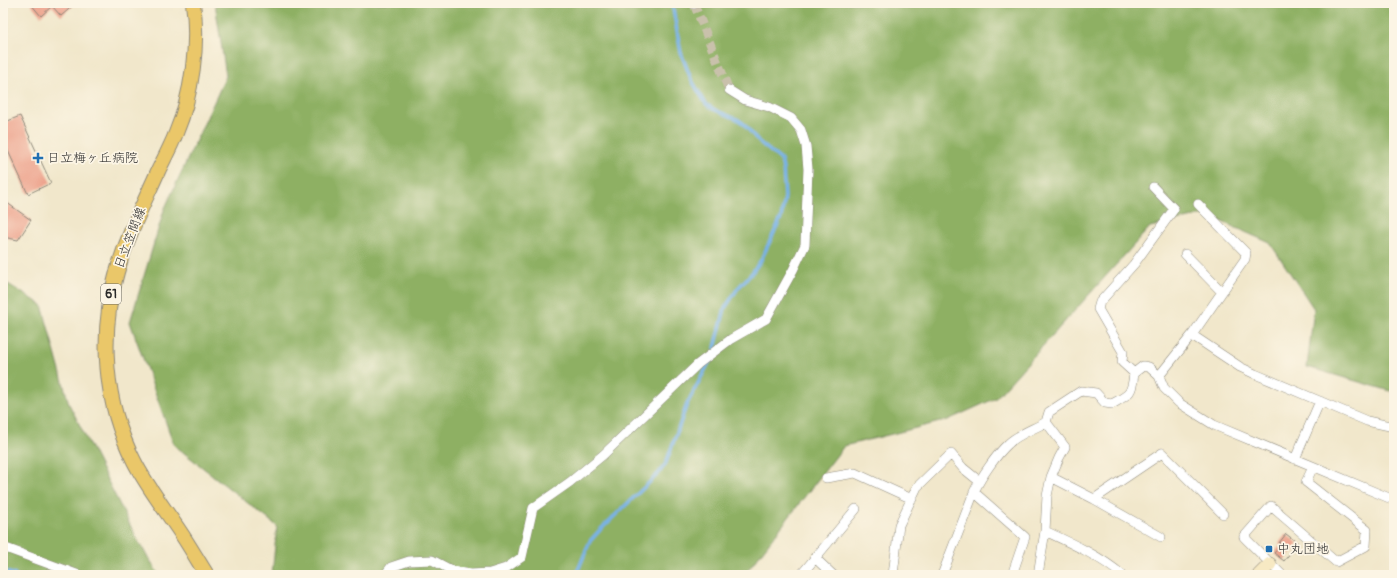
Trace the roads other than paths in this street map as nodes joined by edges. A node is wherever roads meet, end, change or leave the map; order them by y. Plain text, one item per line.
1 (193, 3) edge
2 (729, 90) tunnel mouth
3 (1153, 187) dead end
4 (1198, 204) dead end
5 (1185, 254) dead end
6 (1222, 292) junction
7 (1192, 335) junction
8 (1134, 373) junction
9 (1159, 376) junction
10 (1320, 401) junction
11 (1046, 422) junction
12 (1394, 427) edge
13 (1295, 459) junction
14 (1313, 467) junction
15 (1051, 477) junction
16 (826, 478) dead end
17 (979, 481) junction
18 (974, 492) junction
19 (912, 499) junction
20 (1094, 499) junction
21 (1394, 500) edge
22 (856, 509) dead end
23 (1223, 514) dead end
24 (1045, 531) junction
25 (1161, 537) dead end
26 (3, 547) edge
27 (815, 558) junction
28 (1270, 564) junction
29 (79, 575) edge
30 (207, 575) edge
31 (385, 575) edge
32 (800, 575) edge
33 (833, 575) edge
34 (892, 575) edge
35 (942, 575) edge
36 (1012, 575) edge
37 (1038, 575) edge
38 (1122, 575) edge
39 (1259, 575) edge
40 (1282, 575) edge

1 - 30 main road, 日立笠間線 / 61
2 - 31 street
3 - 8 street
4 - 6 street
5 - 6 street
6 - 7 street
7 - 9 street
7 - 10 street
8 - 9 street
8 - 11 street
9 - 13 street
10 - 12 street
10 - 13 street
11 - 15 street
11 - 17 street
13 - 14 street
14 - 21 street
14 - 28 street
15 - 20 street
15 - 24 street
16 - 19 street
17 - 18 street
17 - 19 street
18 - 35 street
18 - 36 street
19 - 34 street
20 - 23 street
20 - 25 street
22 - 27 street
24 - 37 street
24 - 38 street
26 - 29 street
27 - 32 street
27 - 33 street
28 - 39 street
28 - 40 street

